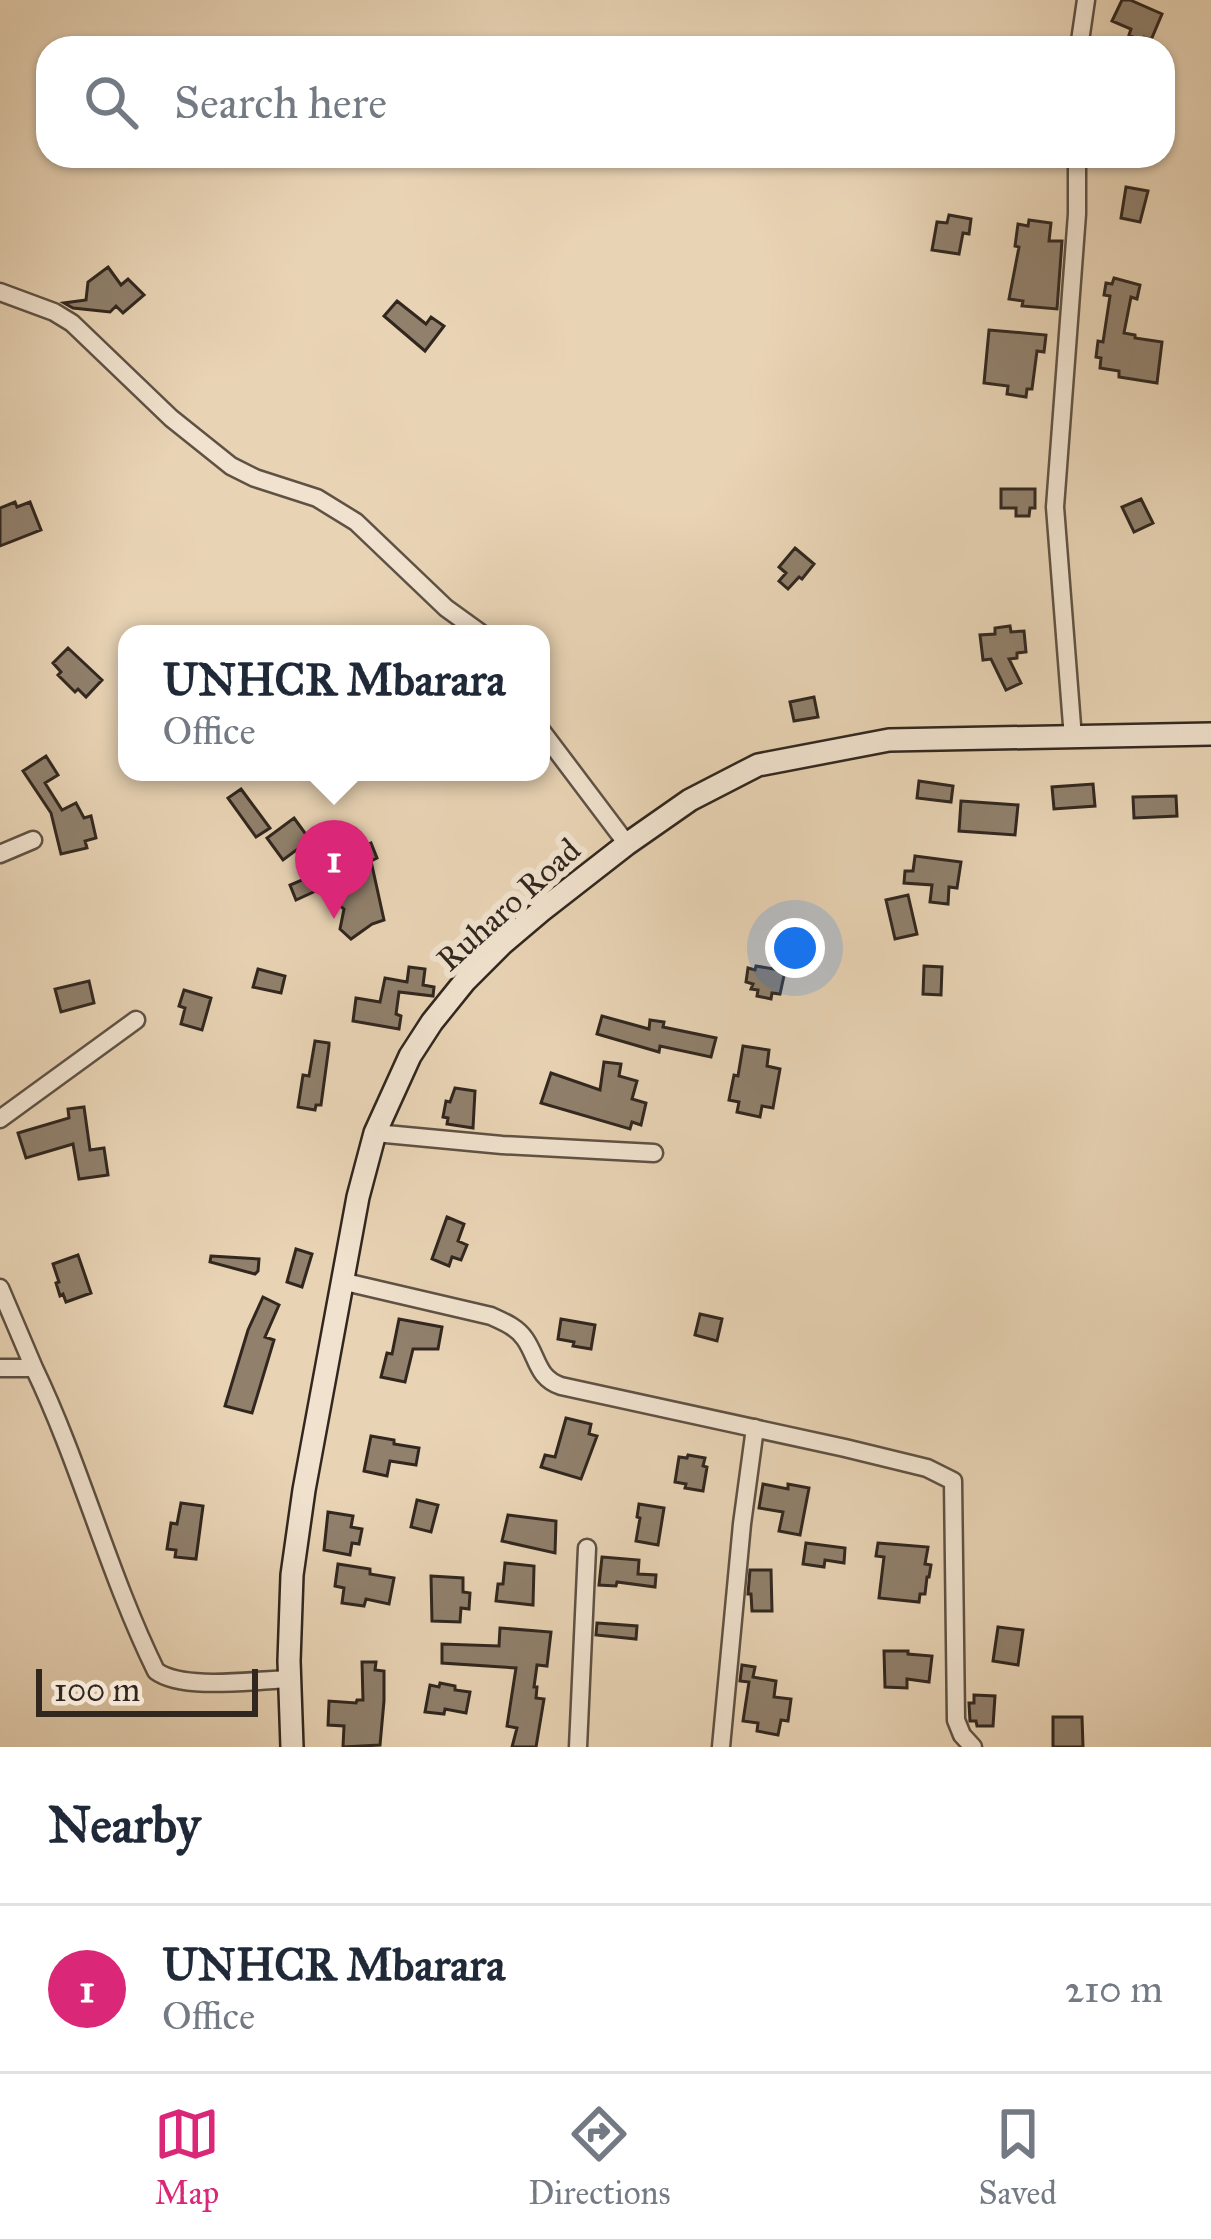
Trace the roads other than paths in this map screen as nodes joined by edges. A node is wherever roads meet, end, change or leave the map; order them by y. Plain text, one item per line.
1 (1086, 0) edge
2 (1080, 36) edge
3 (1076, 168) edge
4 (0, 292) edge
5 (470, 625) edge
6 (1211, 734) edge
7 (1073, 738) junction
8 (550, 742) edge
9 (33, 840) dead end
10 (627, 844) junction
11 (0, 854) edge
12 (136, 1020) dead end
13 (0, 1119) edge
14 (375, 1133) junction
15 (654, 1153) dead end
16 (340, 1281) junction
17 (0, 1288) edge
18 (0, 1368) edge
19 (34, 1368) junction
20 (755, 1428) junction
21 (586, 1548) dead end
22 (290, 1678) junction
23 (965, 1743) edge
24 (292, 1747) edge
25 (578, 1747) edge
26 (721, 1747) edge

1 - 2 street
3 - 7 street
4 - 5 street
6 - 7 street, Ruharo Road
7 - 10 street, Ruharo Road
8 - 10 street
9 - 11 street
10 - 14 street, Ruharo Road
12 - 13 street
14 - 15 street
14 - 16 street, Ruharo Road
16 - 20 street
16 - 22 street, Ruharo Road
17 - 19 street
18 - 19 street
19 - 22 street
20 - 23 street
20 - 26 street
21 - 25 street
22 - 24 street, Ruharo Road

